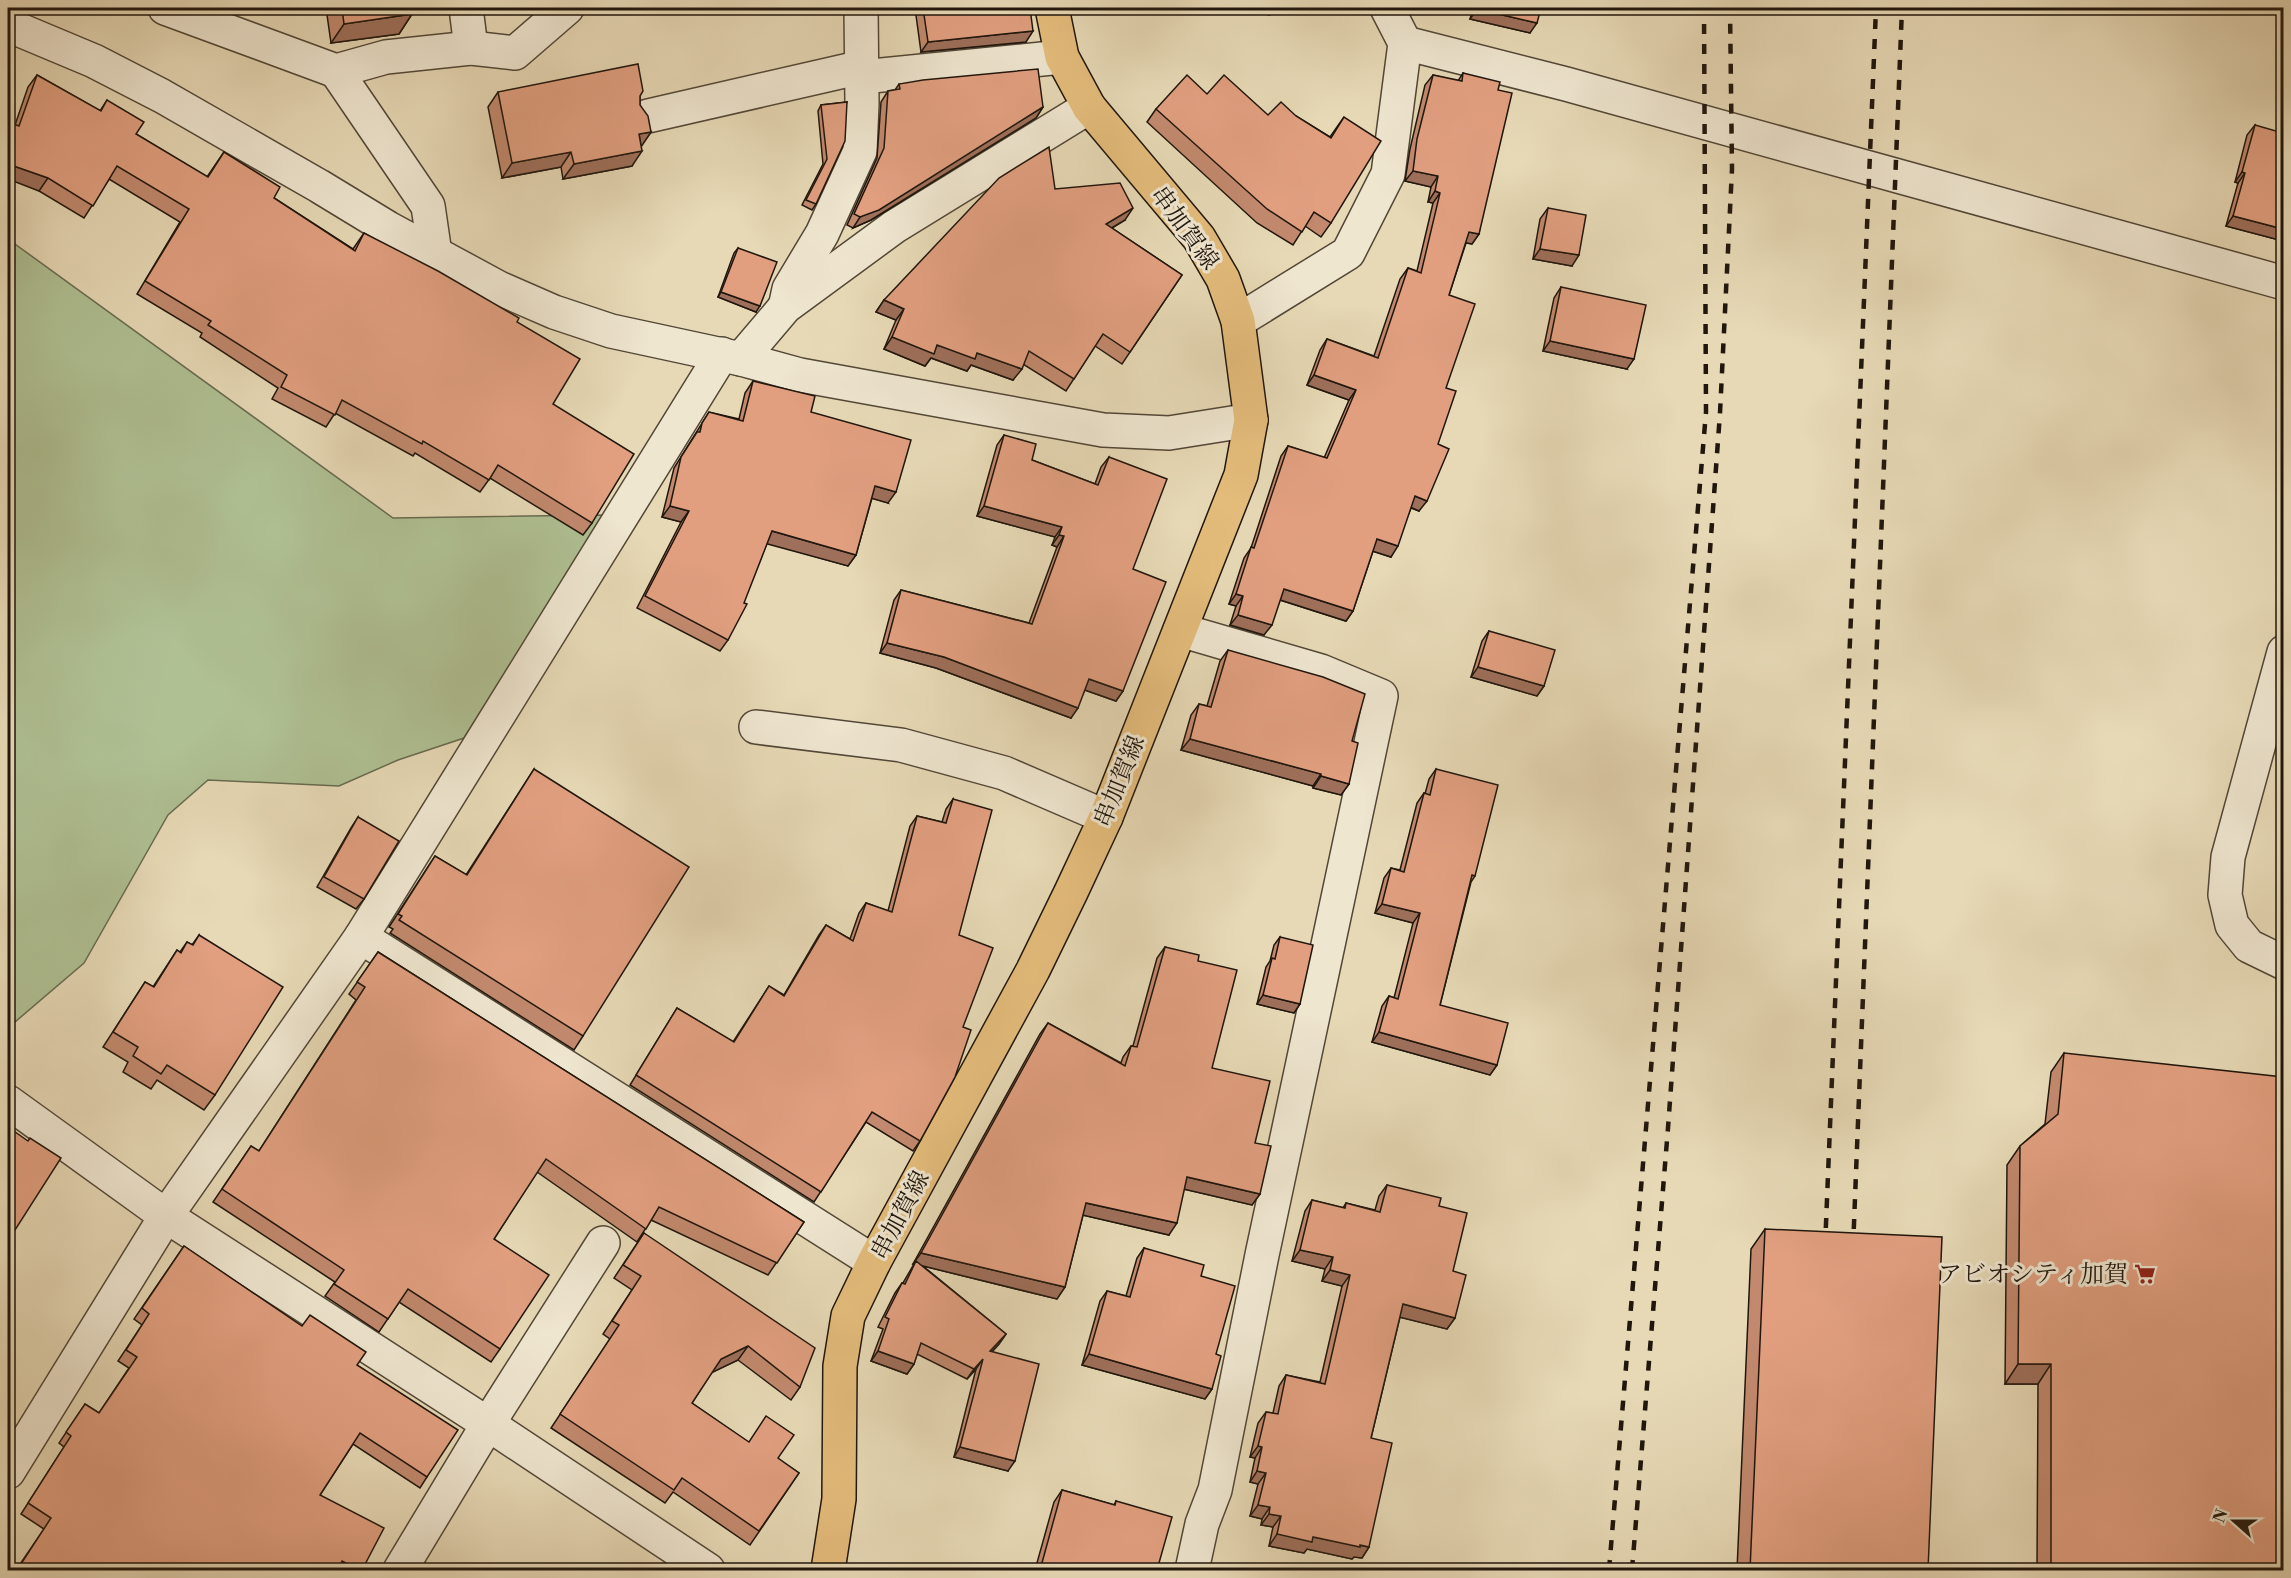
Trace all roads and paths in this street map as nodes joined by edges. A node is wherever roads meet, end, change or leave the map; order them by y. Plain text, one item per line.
1 (165, 8) edge
2 (466, 8) edge
3 (567, 8) edge
4 (861, 8) edge
5 (1052, 8) edge
6 (1387, 8) edge
7 (8, 25) edge
8 (1405, 43) junction
9 (471, 48) junction
10 (1062, 57) junction
11 (336, 71) junction
12 (862, 72) junction
13 (1089, 107) junction
14 (648, 116) edge
15 (435, 254) junction
16 (2283, 283) edge
17 (785, 307) junction
18 (1238, 321) junction
19 (731, 356) junction
20 (1251, 420) junction
21 (1180, 630) junction
22 (2283, 652) edge
23 (756, 727) dead end
24 (1106, 817) junction
25 (361, 936) junction
26 (2283, 963) edge
27 (8, 1102) edge
28 (166, 1216) junction
29 (603, 1243) dead end
30 (874, 1262) junction
31 (488, 1424) junction
32 (8, 1472) edge
33 (400, 1570) edge
34 (708, 1570) edge
35 (828, 1570) edge
36 (1192, 1570) edge

1 - 11 street
2 - 9 street
3 - 9 street
4 - 12 street
5 - 10 main road, 串加賀線
6 - 8 street
7 - 15 street
8 - 16 street
8 - 18 street
9 - 11 street
10 - 12 street
10 - 13 main road, 串加賀線
11 - 15 street
12 - 14 street
12 - 17 street
13 - 17 street
13 - 18 main road, 串加賀線
15 - 19 street
17 - 19 street
18 - 20 main road, 串加賀線
19 - 20 street
19 - 25 street
20 - 21 main road, 串加賀線
21 - 24 main road, 串加賀線
21 - 36 street
22 - 26 street
23 - 24 street
24 - 30 main road, 串加賀線
25 - 28 street
25 - 30 street
27 - 28 street
28 - 31 street
28 - 32 street
29 - 31 street
30 - 35 main road, 串加賀線
31 - 33 street
31 - 34 street

